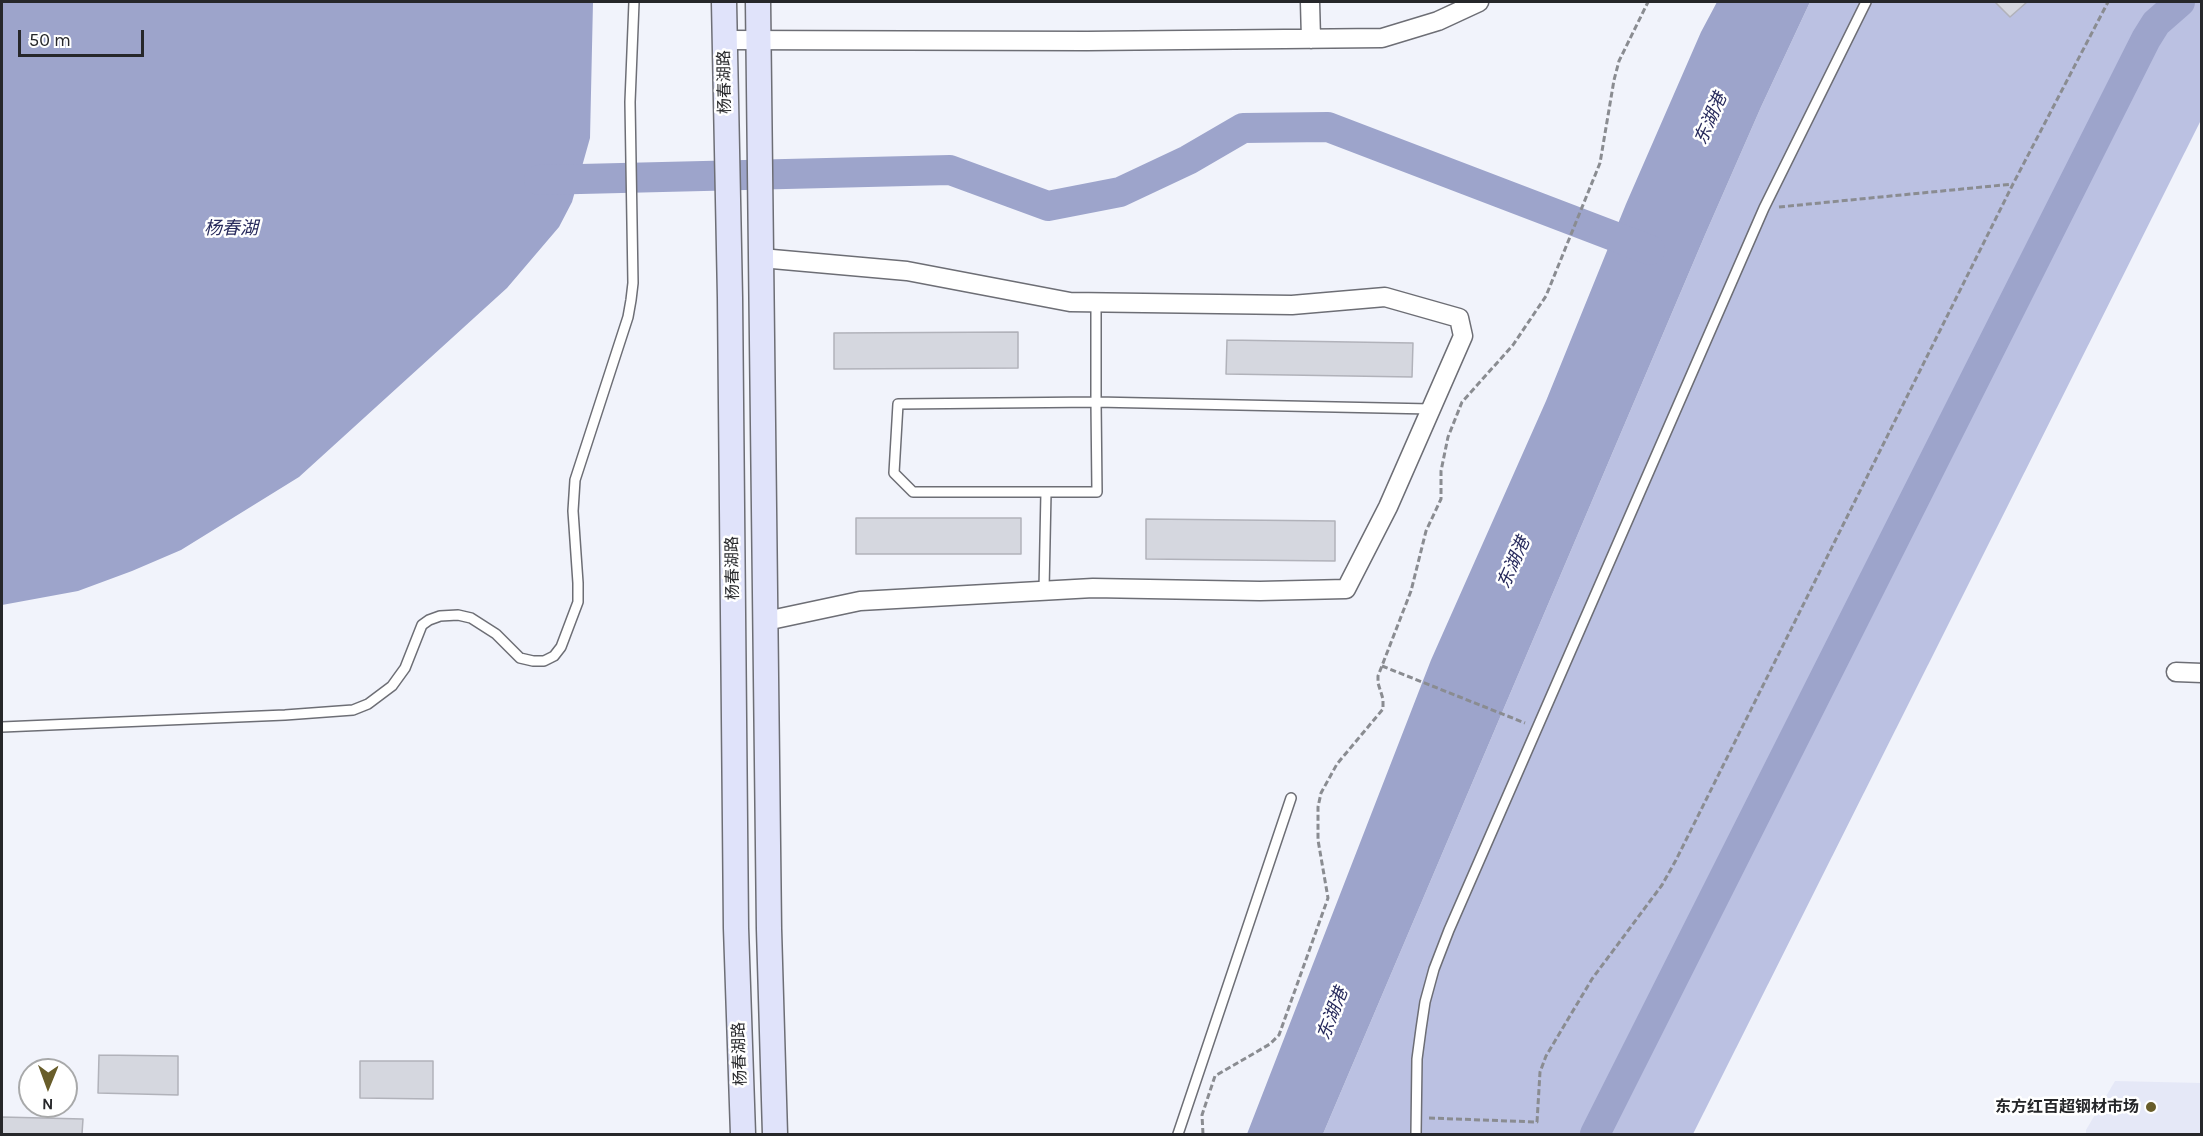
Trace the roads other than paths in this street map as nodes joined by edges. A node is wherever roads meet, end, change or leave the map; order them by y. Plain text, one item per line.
1 (634, 2) edge
2 (724, 2) edge
3 (758, 2) edge
4 (1310, 2) edge
5 (1479, 2) edge
6 (1866, 2) edge
7 (758, 39) junction
8 (1311, 39) junction
9 (724, 40) junction
10 (761, 247) junction
11 (1096, 302) junction
12 (1096, 402) junction
13 (1431, 409) junction
14 (1046, 492) junction
15 (1044, 590) junction
16 (766, 621) junction
17 (2176, 672) dead end
18 (2202, 673) edge
19 (2, 727) edge
20 (1291, 798) dead end
21 (743, 1134) edge
22 (775, 1134) edge
23 (1178, 1134) edge
24 (1416, 1134) edge

1 - 19 lane
2 - 9 main road, 杨春湖路
3 - 7 main road, 杨春湖路
4 - 8 street
5 - 8 street
6 - 24 lane
7 - 8 street
7 - 9 street
7 - 10 main road, 杨春湖路
9 - 21 main road, 杨春湖路
10 - 11 street
10 - 16 main road, 杨春湖路
11 - 12 lane
11 - 13 street
12 - 13 lane
12 - 14 lane
12 - 14 lane
13 - 15 street
14 - 15 lane
15 - 16 street
16 - 22 main road, 杨春湖路
17 - 18 street
20 - 23 lane

